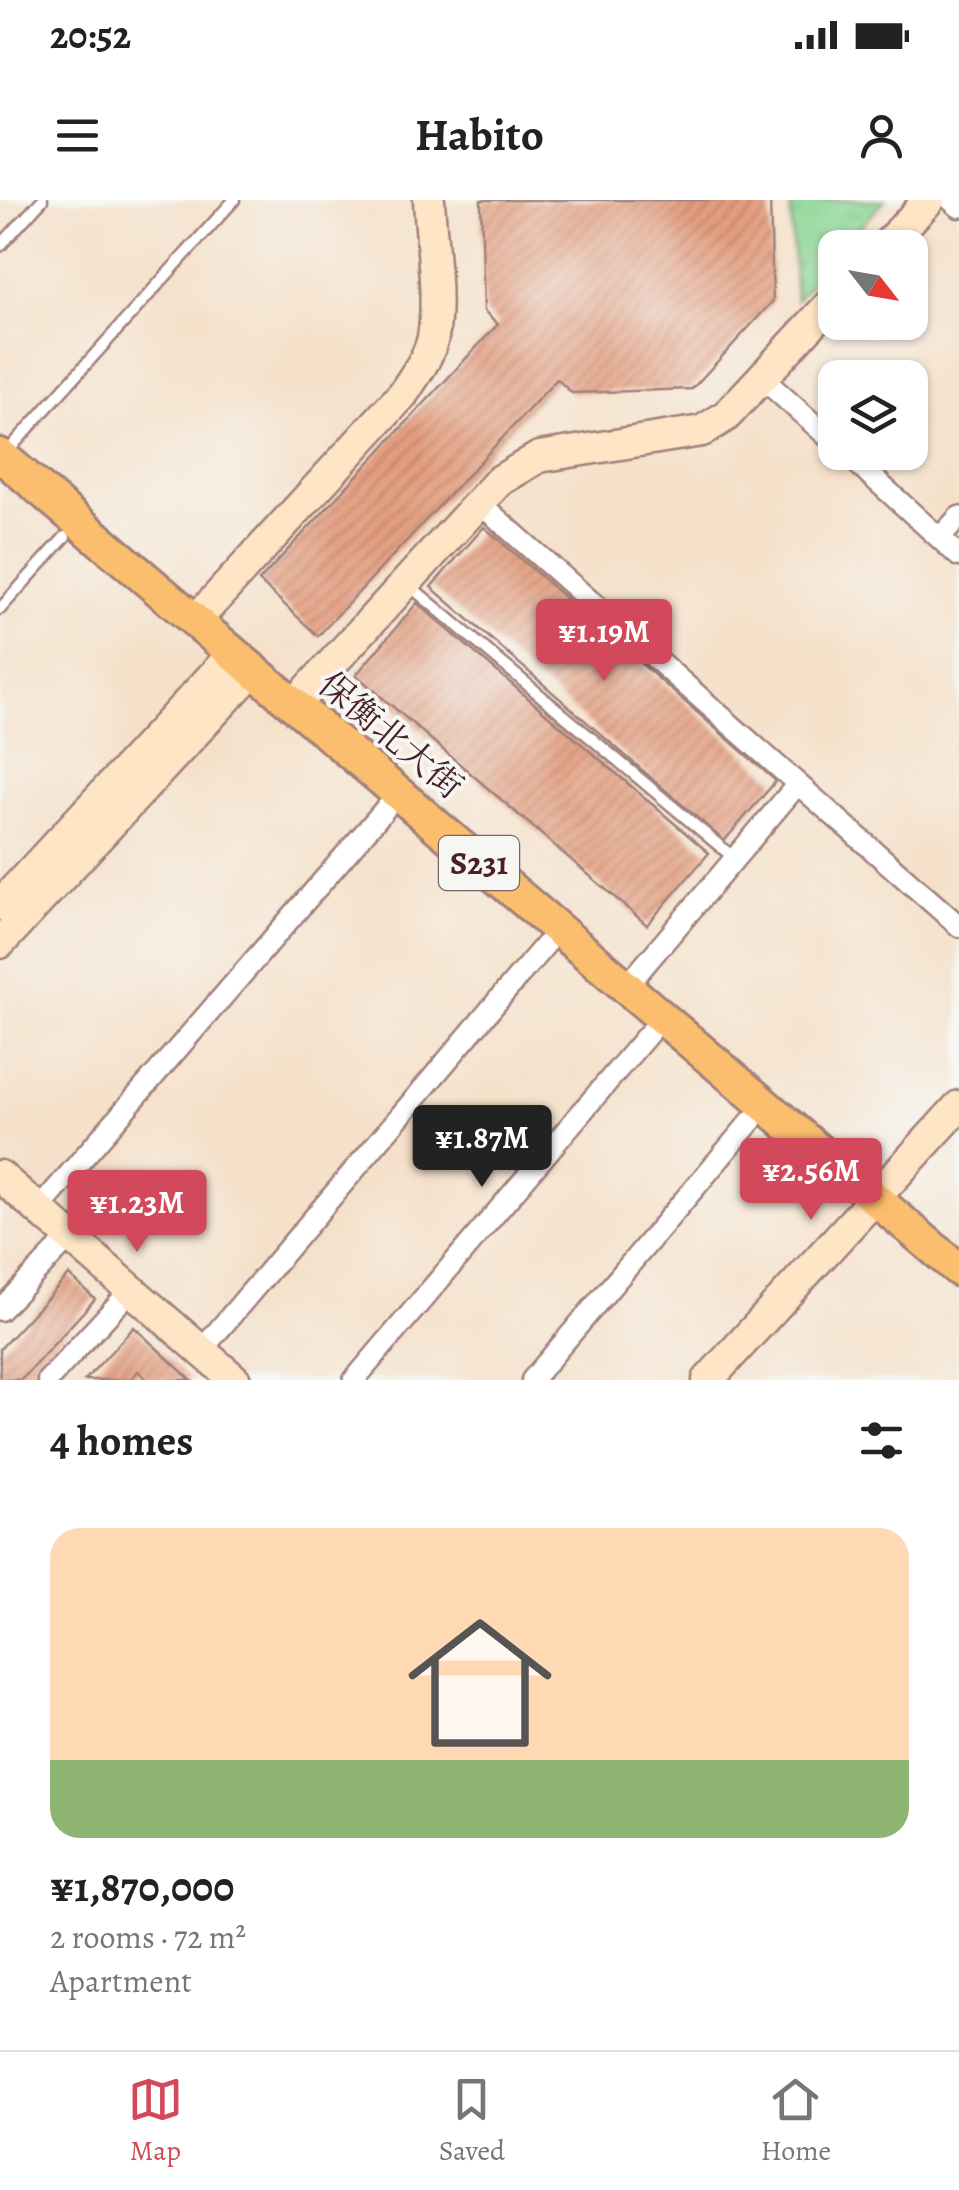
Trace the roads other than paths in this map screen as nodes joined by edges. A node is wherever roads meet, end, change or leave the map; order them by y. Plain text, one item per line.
1 (42, 200) edge
2 (234, 200) edge
3 (429, 200) edge
4 (929, 200) edge
5 (951, 200) edge
6 (959, 207) edge
7 (901, 230) edge
8 (0, 246) edge
9 (818, 317) edge
10 (761, 376) junction
11 (818, 428) edge
12 (1, 465) edge
13 (865, 470) edge
14 (477, 500) junction
15 (959, 517) edge
16 (65, 536) junction
17 (940, 538) junction
18 (959, 556) edge
19 (405, 581) junction
20 (0, 609) edge
21 (194, 620) junction
22 (236, 669) junction
23 (294, 705) junction
24 (796, 785) junction
25 (385, 809) junction
26 (735, 858) junction
27 (0, 906) edge
28 (959, 926) edge
29 (0, 944) edge
30 (545, 945) junction
31 (626, 987) junction
32 (649, 1033) junction
33 (959, 1106) edge
34 (752, 1120) junction
35 (0, 1176) edge
36 (868, 1206) junction
37 (38, 1209) junction
38 (70, 1237) junction
39 (959, 1270) edge
40 (132, 1290) junction
41 (959, 1296) edge
42 (0, 1310) edge
43 (201, 1351) junction
44 (723, 1375) edge
45 (48, 1380) edge
46 (235, 1380) edge
47 (354, 1380) edge
48 (532, 1380) edge

1 - 8 lane
2 - 12 lane
3 - 21 street
4 - 7 street
5 - 6 street
9 - 10 street
10 - 11 street
10 - 14 street
12 - 16 main road, 保衡北大街 / S231
12 - 21 main road, 保衡北大街 / S231
13 - 17 street
14 - 19 street
14 - 24 street
15 - 17 street
16 - 20 lane
16 - 22 main road, 保衡北大街 / S231
17 - 18 street
19 - 23 street
19 - 26 lane
21 - 22 main road, 保衡北大街 / S231
22 - 23 main road, 保衡北大街 / S231
22 - 25 main road, 保衡北大街 / S231
22 - 27 street
22 - 29 street
23 - 31 main road, 保衡北大街 / S231
24 - 26 street
24 - 28 street
25 - 30 main road, 保衡北大街 / S231
25 - 37 street
26 - 31 street
30 - 32 main road, 保衡北大街 / S231
30 - 43 street
31 - 36 main road, 保衡北大街 / S231
32 - 34 main road, 保衡北大街 / S231
32 - 47 street
33 - 36 street
34 - 36 main road, 保衡北大街 / S231
34 - 48 street
35 - 37 street
36 - 39 main road, 保衡北大街 / S231
36 - 41 main road, 保衡北大街 / S231
36 - 44 street
37 - 38 street
38 - 40 street
38 - 42 street
40 - 43 street
40 - 45 street
43 - 46 street

